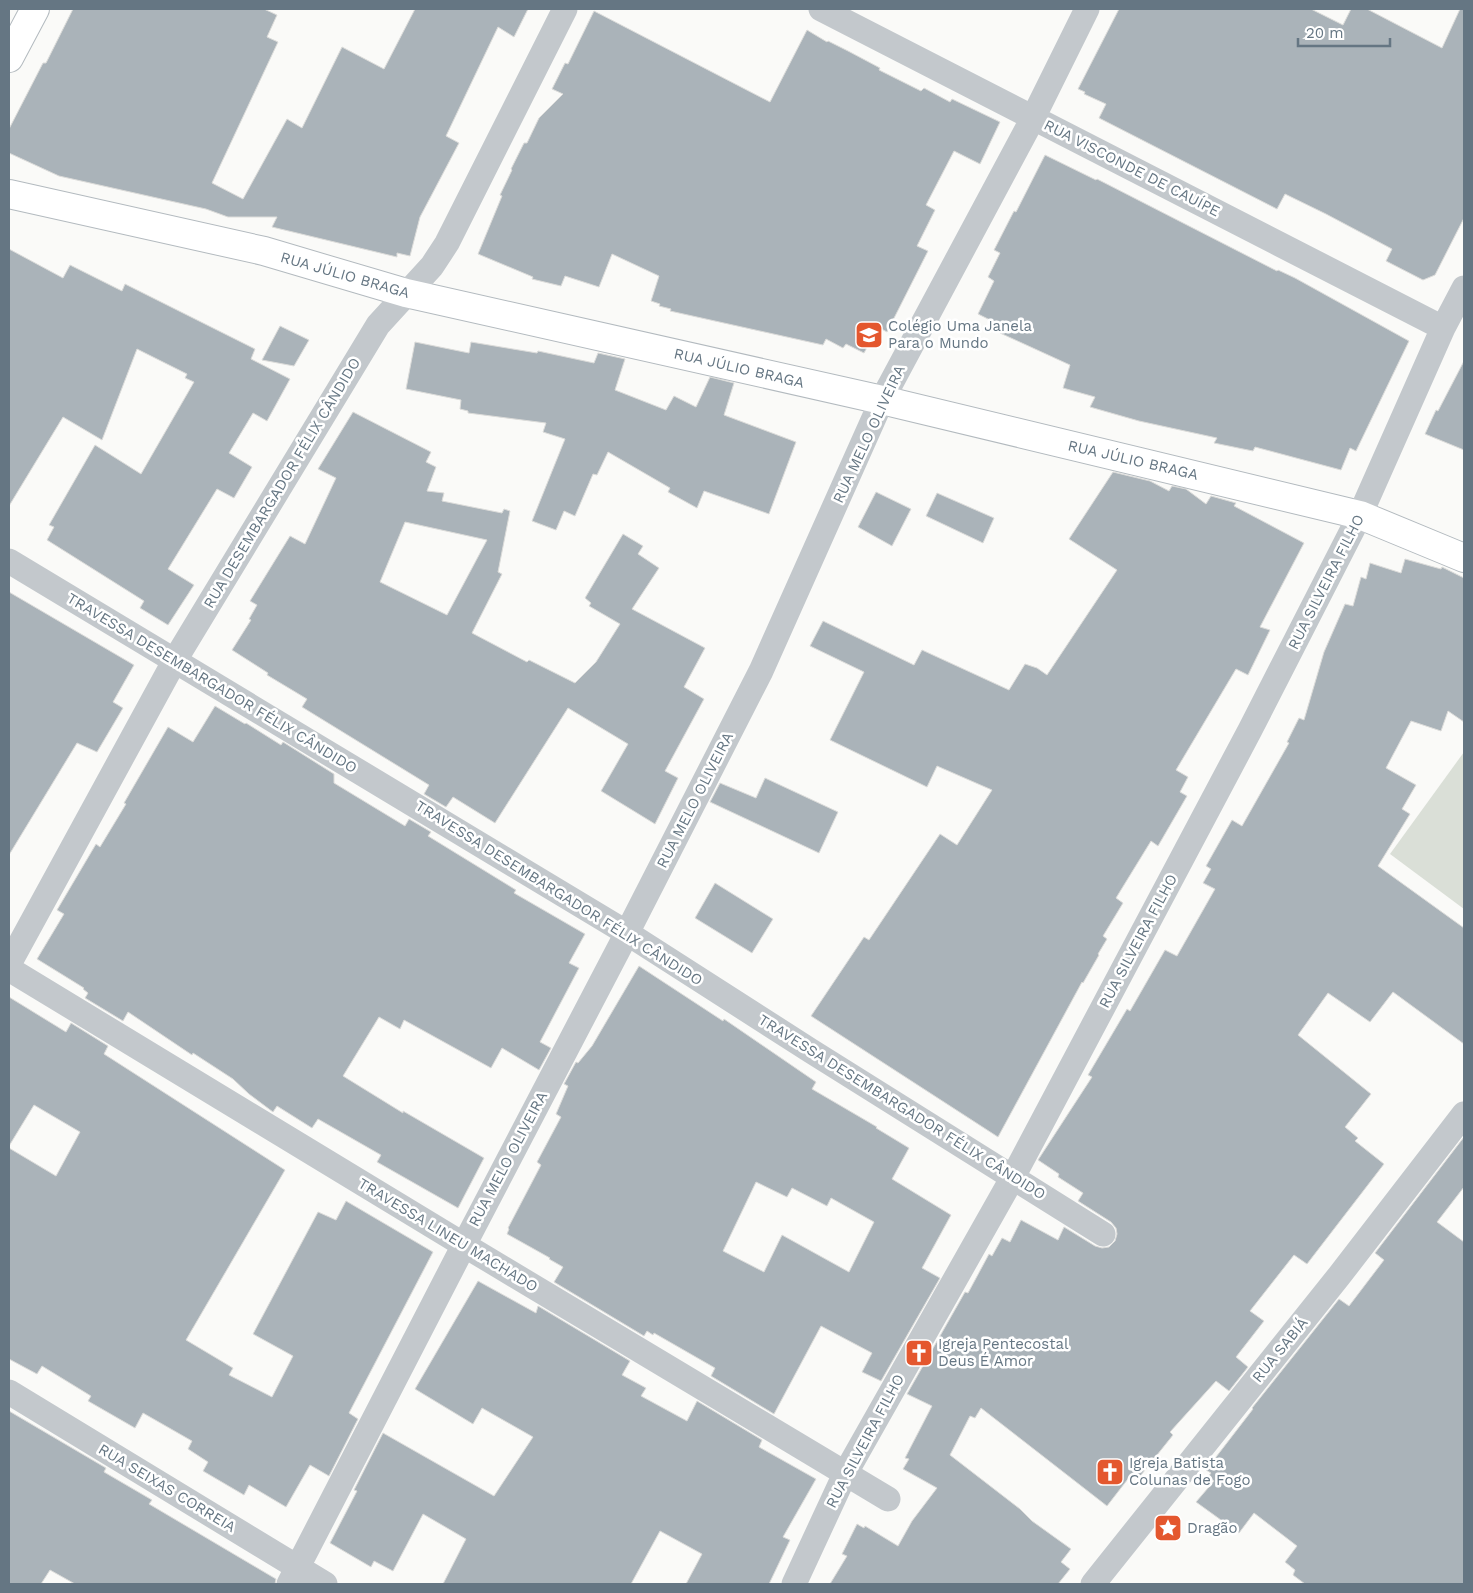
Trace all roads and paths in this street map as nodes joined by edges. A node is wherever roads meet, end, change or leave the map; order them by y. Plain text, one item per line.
1 (35, 9) edge
2 (565, 9) edge
3 (821, 9) edge
4 (1087, 9) edge
5 (9, 58) edge
6 (1032, 118) junction
7 (9, 194) edge
8 (1464, 288) edge
9 (406, 293) junction
10 (1443, 328) junction
11 (882, 400) junction
12 (1360, 514) junction
13 (1464, 558) edge
14 (9, 561) edge
15 (175, 660) junction
16 (627, 933) junction
17 (9, 964) edge
18 (9, 969) edge
19 (1464, 1114) edge
20 (1013, 1177) junction
21 (1103, 1234) dead end
22 (464, 1245) junction
23 (9, 1392) edge
24 (845, 1474) junction
25 (888, 1499) dead end
26 (293, 1576) edge
27 (325, 1584) edge
28 (794, 1584) edge
29 (1093, 1584) edge

1 - 5 street
2 - 9 street, RUA DESEMBARGADOR FÉLIX CÂNDIDO
3 - 6 street, RUA VISCONDE DE CAUÍPE
4 - 6 street, RUA MELO OLIVEIRA
6 - 10 street, RUA VISCONDE DE CAUÍPE
6 - 11 street, RUA MELO OLIVEIRA
7 - 9 street, RUA JÚLIO BRAGA
8 - 10 street, RUA SILVEIRA FILHO
9 - 11 street, RUA JÚLIO BRAGA
9 - 15 street, RUA DESEMBARGADOR FÉLIX CÂNDIDO
10 - 12 street, RUA SILVEIRA FILHO
11 - 12 street, RUA JÚLIO BRAGA
11 - 16 street, RUA MELO OLIVEIRA
12 - 13 street, RUA JÚLIO BRAGA
12 - 20 street, RUA SILVEIRA FILHO
14 - 15 street, TRAVESSA DESEMBARGADOR FÉLIX CÂNDIDO
15 - 16 street, TRAVESSA DESEMBARGADOR FÉLIX CÂNDIDO
15 - 17 street, RUA DESEMBARGADOR FÉLIX CÂNDIDO
16 - 20 street, TRAVESSA DESEMBARGADOR FÉLIX CÂNDIDO
16 - 22 street, RUA MELO OLIVEIRA
18 - 22 street, TRAVESSA LINEU MACHADO
19 - 29 street, RUA SABIÁ
20 - 21 street, TRAVESSA DESEMBARGADOR FÉLIX CÂNDIDO
20 - 24 street, RUA SILVEIRA FILHO
22 - 24 street, TRAVESSA LINEU MACHADO
22 - 26 street, RUA MELO OLIVEIRA
23 - 26 street, RUA SEIXAS CORREIA
24 - 25 street, TRAVESSA LINEU MACHADO
24 - 28 street, RUA SILVEIRA FILHO
26 - 27 street, RUA SEIXAS CORREIA

